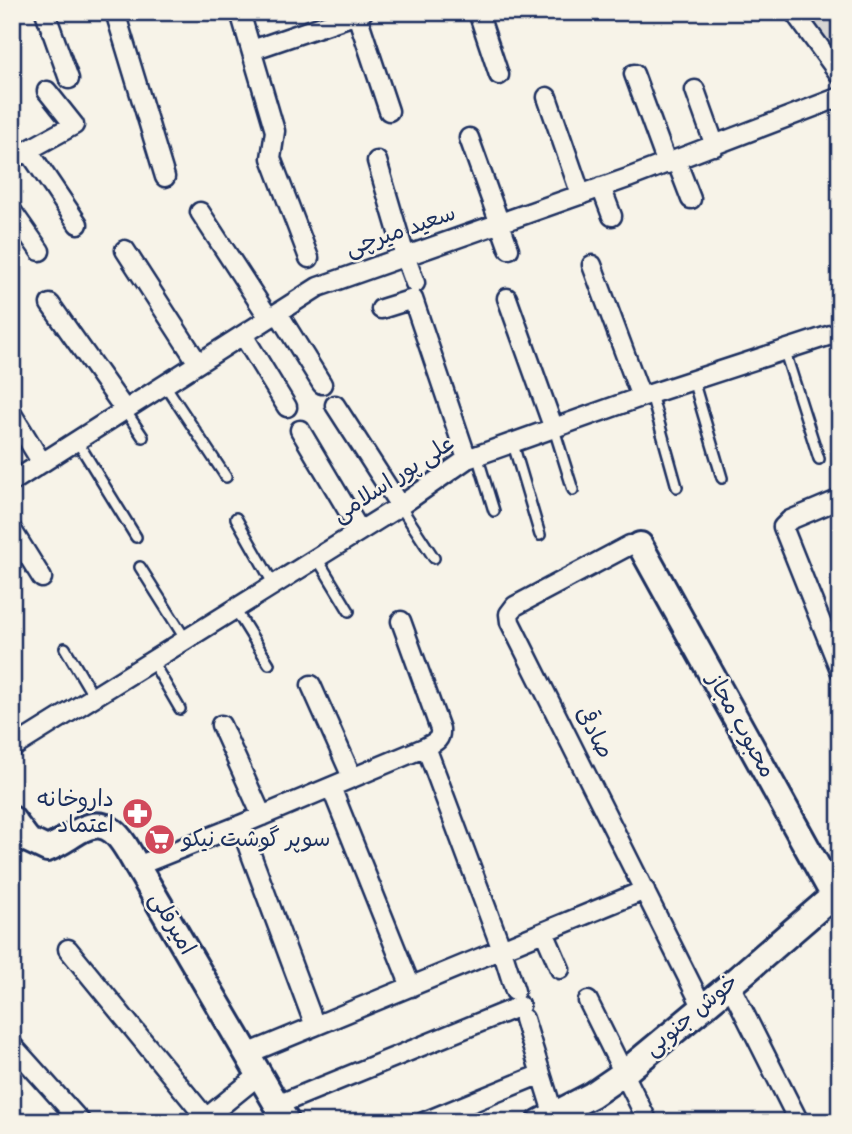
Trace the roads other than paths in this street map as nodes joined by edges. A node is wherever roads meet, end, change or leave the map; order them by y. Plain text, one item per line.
1 (45, 12) edge
2 (115, 12) edge
3 (240, 12) edge
4 (478, 12) edge
5 (794, 12) edge
6 (359, 13) edge
7 (252, 50) junction
8 (634, 74) dead end
9 (499, 75) dead end
10 (840, 75) edge
11 (69, 79) dead end
12 (695, 90) dead end
13 (47, 91) dead end
14 (547, 97) dead end
15 (840, 97) edge
16 (389, 111) dead end
17 (469, 138) dead end
18 (715, 146) junction
19 (20, 155) edge
20 (377, 161) dead end
21 (671, 162) junction
22 (165, 177) dead end
23 (601, 187) junction
24 (580, 195) junction
25 (691, 200) dead end
26 (12, 211) edge
27 (200, 212) dead end
28 (612, 216) dead end
29 (499, 223) junction
30 (78, 224) dead end
31 (509, 249) dead end
32 (125, 250) dead end
33 (40, 251) dead end
34 (405, 256) junction
35 (309, 258) dead end
36 (592, 265) dead end
37 (415, 283) dead end
38 (507, 298) dead end
39 (50, 304) dead end
40 (381, 309) dead end
41 (273, 316) junction
42 (840, 332) edge
43 (243, 335) junction
44 (785, 349) junction
45 (198, 363) junction
46 (693, 380) junction
47 (322, 384) dead end
48 (165, 385) junction
49 (646, 396) junction
50 (335, 405) dead end
51 (286, 407) dead end
52 (125, 410) junction
53 (12, 414) edge
54 (554, 429) junction
55 (300, 430) dead end
56 (143, 436) dead end
57 (77, 441) junction
58 (513, 443) junction
59 (472, 457) junction
60 (819, 459) dead end
61 (43, 463) junction
62 (226, 477) dead end
63 (722, 478) dead end
64 (12, 482) edge
65 (677, 487) dead end
66 (573, 490) dead end
67 (840, 499) edge
68 (400, 506) junction
69 (494, 512) dead end
70 (236, 517) dead end
71 (360, 531) junction
72 (540, 535) dead end
73 (136, 537) dead end
74 (15, 541) edge
75 (640, 545) joint
76 (317, 558) junction
77 (434, 558) dead end
78 (140, 567) dead end
79 (43, 578) dead end
80 (274, 585) junction
81 (235, 609) junction
82 (349, 611) dead end
83 (401, 621) dead end
84 (186, 640) junction
85 (65, 648) dead end
86 (152, 661) junction
87 (268, 663) dead end
88 (840, 670) edge
89 (311, 685) dead end
90 (94, 697) junction
91 (180, 709) dead end
92 (221, 725) dead end
93 (426, 747) junction
94 (12, 748) edge
95 (352, 777) junction
96 (331, 786) junction
97 (262, 816) junction
98 (13, 821) edge
99 (240, 825) junction
100 (137, 866) junction
101 (645, 890) junction
102 (838, 897) edge
103 (544, 932) junction
104 (68, 949) dead end
105 (502, 950) junction
106 (560, 969) dead end
107 (730, 985) junction
108 (411, 987) junction
109 (588, 1001) dead end
110 (520, 1005) junction
111 (703, 1008) junction
112 (315, 1026) junction
113 (12, 1045) edge
114 (253, 1065) junction
115 (624, 1073) junction
116 (541, 1074) junction
117 (282, 1113) edge
118 (547, 1119) edge
119 (204, 1120) edge
120 (80, 1122) edge
121 (424, 1122) edge
122 (648, 1122) edge
123 (799, 1122) edge

1 - 11 street
2 - 22 street
3 - 7 street
4 - 9 street
5 - 10 street
6 - 7 street
6 - 16 street
7 - 35 street
8 - 21 street
12 - 18 street
13 - 19 street
14 - 24 street
15 - 18 street, سعید میرچی
17 - 29 street
18 - 21 street, سعید میرچی
19 - 30 street
20 - 34 street
21 - 23 street, سعید میرچی
21 - 25 street
23 - 24 street, سعید میرچی
23 - 28 street
24 - 29 street, سعید میرچی
26 - 33 street
27 - 41 street
29 - 31 street
29 - 34 street, سعید میرچی
32 - 45 street
34 - 37 street
34 - 41 street, سعید میرچی
36 - 49 street
38 - 54 street
39 - 52 street
40 - 59 street
41 - 43 street, سعید میرچی
41 - 47 street
42 - 44 street, علی پور اسلامی
43 - 45 street, سعید میرچی
43 - 51 street
44 - 46 street, علی پور اسلامی
44 - 60 lane
45 - 48 street, سعید میرچی
46 - 49 street, علی پور اسلامی
46 - 63 lane
48 - 52 street, سعید میرچی
48 - 62 lane
49 - 54 street, علی پور اسلامی
49 - 65 lane
50 - 68 street
52 - 56 lane
52 - 57 street, سعید میرچی
53 - 61 street
54 - 58 street, علی پور اسلامی
54 - 66 lane
55 - 71 street
57 - 61 street, سعید میرچی
57 - 73 lane
58 - 59 street, علی پور اسلامی
58 - 72 lane
59 - 68 street, علی پور اسلامی
59 - 69 lane
61 - 64 street, سعید میرچی
67 - 88 street
68 - 71 street, علی پور اسلامی
68 - 77 lane
70 - 80 lane
71 - 76 street, علی پور اسلامی
74 - 79 street
75 - 101 street, صادقی
75 - 102 main road, محبوب مجاز
76 - 80 street, علی پور اسلامی
76 - 82 lane
78 - 84 lane
80 - 81 street, علی پور اسلامی
81 - 84 street, علی پور اسلامی
81 - 87 lane
83 - 93 street
84 - 86 street, علی پور اسلامی
85 - 90 lane
86 - 90 street, علی پور اسلامی
86 - 91 lane
89 - 95 street
90 - 94 street, علی پور اسلامی
92 - 97 street
93 - 95 street
93 - 105 street
95 - 96 street
96 - 97 street
96 - 108 street
97 - 99 street
98 - 100 main road, امیرقلی
99 - 100 street
99 - 112 street
100 - 114 main road, امیرقلی
101 - 103 street
101 - 111 street, صادقی
102 - 107 main road, خوش جنوبی
103 - 105 street
103 - 106 street
104 - 119 street
105 - 108 street
105 - 110 street
107 - 111 main road, خوش جنوبی
107 - 123 street
108 - 112 street
109 - 115 street
110 - 116 street
110 - 117 street
111 - 115 main road, خوش جنوبی
112 - 114 street
113 - 120 street
114 - 117 main road, امیرقلی
114 - 119 street
115 - 118 main road, خوش جنوبی
115 - 122 street
116 - 118 street
116 - 121 street

